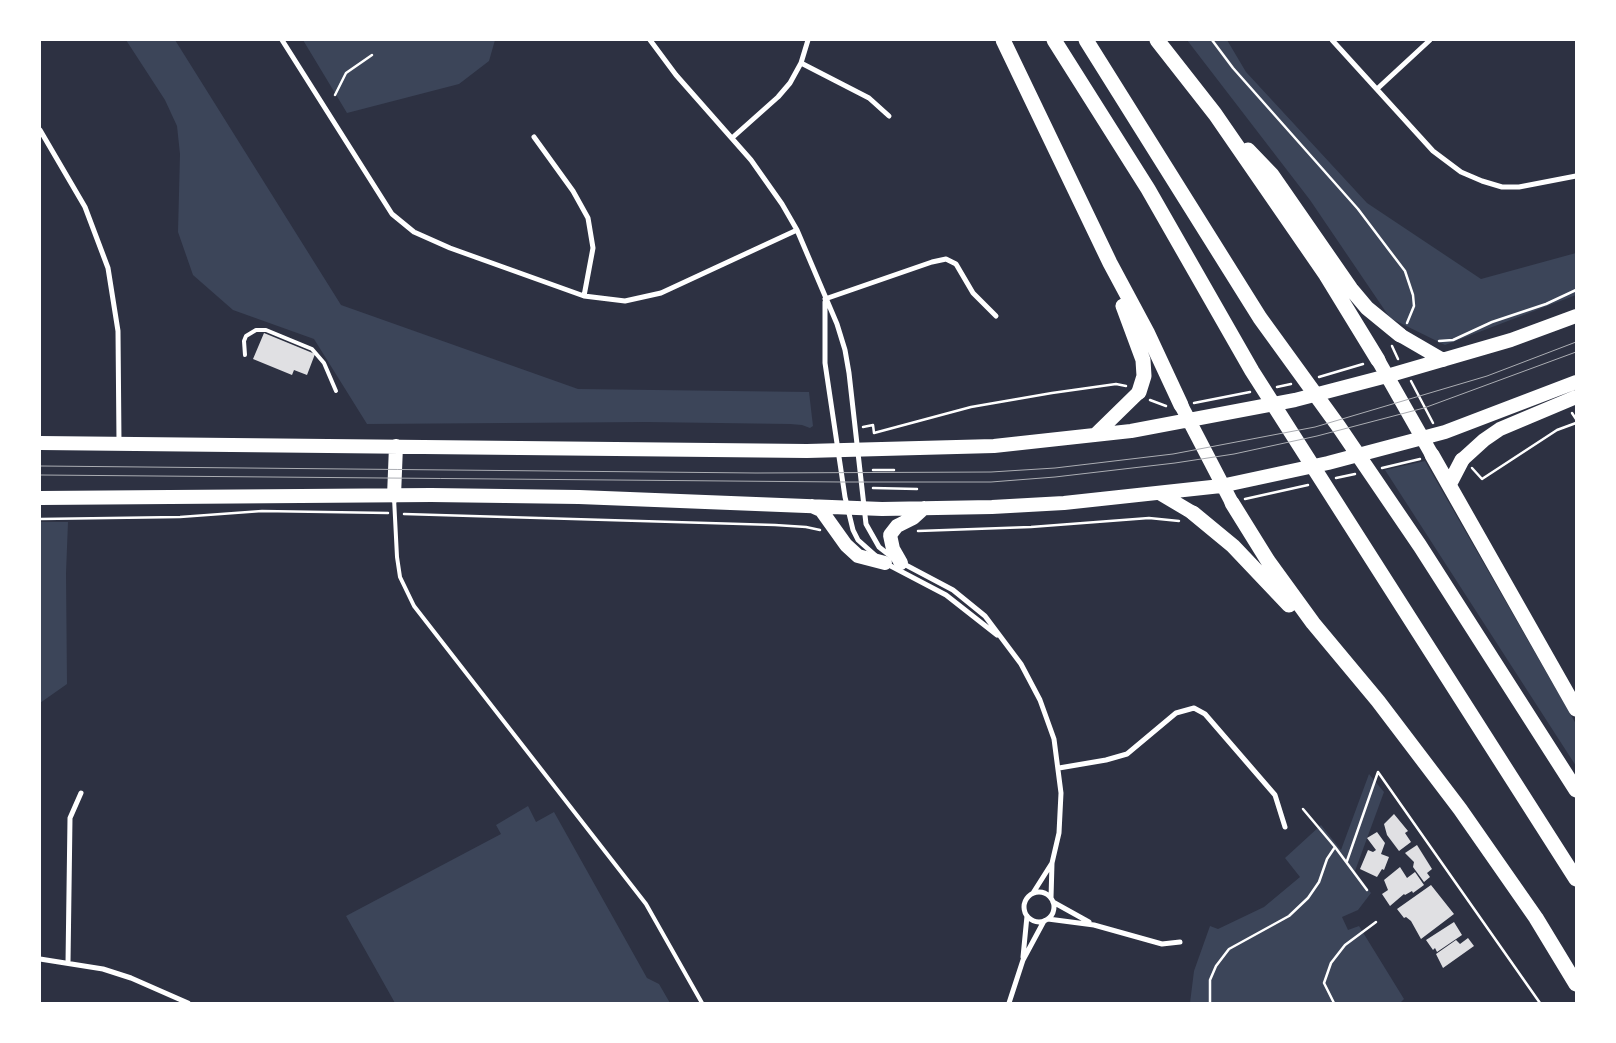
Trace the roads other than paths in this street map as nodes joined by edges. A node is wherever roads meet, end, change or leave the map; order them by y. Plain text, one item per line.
1 (282, 40) edge
2 (650, 40) edge
3 (808, 40) edge
4 (1003, 40) edge
5 (1054, 40) edge
6 (1086, 40) edge
7 (1157, 40) edge
8 (1332, 40) edge
9 (1430, 40) edge
10 (801, 63) junction
11 (1377, 89) junction
12 (1214, 114) junction
13 (889, 116) dead end
14 (40, 130) edge
15 (534, 137) dead end
16 (732, 138) junction
17 (1576, 176) edge
18 (796, 230) junction
19 (1110, 264) junction
20 (584, 296) junction
21 (825, 298) junction
22 (996, 316) dead end
23 (1576, 316) edge
24 (1403, 332) joint
25 (245, 355) dead end
26 (1378, 360) joint
27 (1443, 360) junction
28 (1387, 376) junction
29 (1576, 382) edge
30 (336, 391) dead end
31 (1139, 392) joint
32 (1576, 397) edge
33 (1182, 405) joint
34 (1191, 421) junction
35 (1095, 435) junction
36 (1421, 438) junction
37 (40, 443) edge
38 (119, 444) junction
39 (396, 446) junction
40 (839, 451) junction
41 (858, 451) junction
42 (1432, 455) joint
43 (1464, 462) joint
44 (1449, 485) junction
45 (1221, 486) junction
46 (1162, 494) junction
47 (394, 496) junction
48 (40, 498) edge
49 (1232, 503) joint
50 (812, 506) junction
51 (848, 507) junction
52 (864, 508) junction
53 (924, 508) junction
54 (1193, 513) joint
55 (901, 562) junction
56 (885, 563) junction
57 (1004, 641) junction
58 (1378, 701) junction
59 (1576, 709) edge
60 (1059, 768) junction
61 (1576, 790) edge
62 (81, 793) dead end
63 (1285, 827) dead end
64 (1052, 863) junction
65 (1576, 878) edge
66 (1033, 893) junction
67 (1052, 900) junction
68 (1027, 916) junction
69 (1046, 920) junction
70 (1094, 925) junction
71 (1180, 942) dead end
72 (40, 959) edge
73 (1023, 960) junction
74 (68, 963) junction
75 (1576, 984) edge
76 (188, 1003) edge
77 (702, 1003) edge
78 (1009, 1003) edge

1 - 20 street
2 - 16 street
3 - 10 street
4 - 19 highway
5 - 65 highway
6 - 61 highway
7 - 12 highway
8 - 11 street
9 - 11 street
10 - 13 street
10 - 16 street
11 - 17 street
12 - 24 highway
12 - 26 highway
14 - 38 street
15 - 20 street
16 - 18 street
18 - 20 street
18 - 21 street
19 - 31 highway
19 - 33 highway
21 - 22 street
21 - 40 street
21 - 41 street
23 - 27 highway
24 - 27 highway
25 - 30 lane
26 - 28 highway
27 - 28 highway
28 - 34 highway
28 - 36 highway
29 - 36 highway
31 - 35 highway
32 - 43 highway
33 - 34 highway
34 - 35 highway
34 - 45 highway
35 - 41 highway
36 - 42 highway
36 - 45 highway
37 - 38 highway
38 - 39 highway
39 - 40 highway
39 - 47 highway
40 - 41 highway
40 - 51 street
41 - 52 street
42 - 44 highway
43 - 44 highway
44 - 59 highway
45 - 46 highway
45 - 49 highway
46 - 53 highway
46 - 54 highway
47 - 48 highway
47 - 50 highway
47 - 77 lane
49 - 58 highway
50 - 51 highway
50 - 56 highway
51 - 52 highway
51 - 56 street
52 - 53 highway
52 - 55 street
53 - 55 highway
54 - 58 highway
55 - 57 street
56 - 57 street
57 - 60 street
58 - 75 highway
60 - 63 street
60 - 64 street
62 - 74 street
64 - 66 street
64 - 67 street
66 - 67 street
66 - 68 street
67 - 69 street
67 - 70 street
68 - 69 street
68 - 73 street
69 - 70 street
69 - 73 street
70 - 71 street
72 - 74 street
73 - 78 street
74 - 76 street

